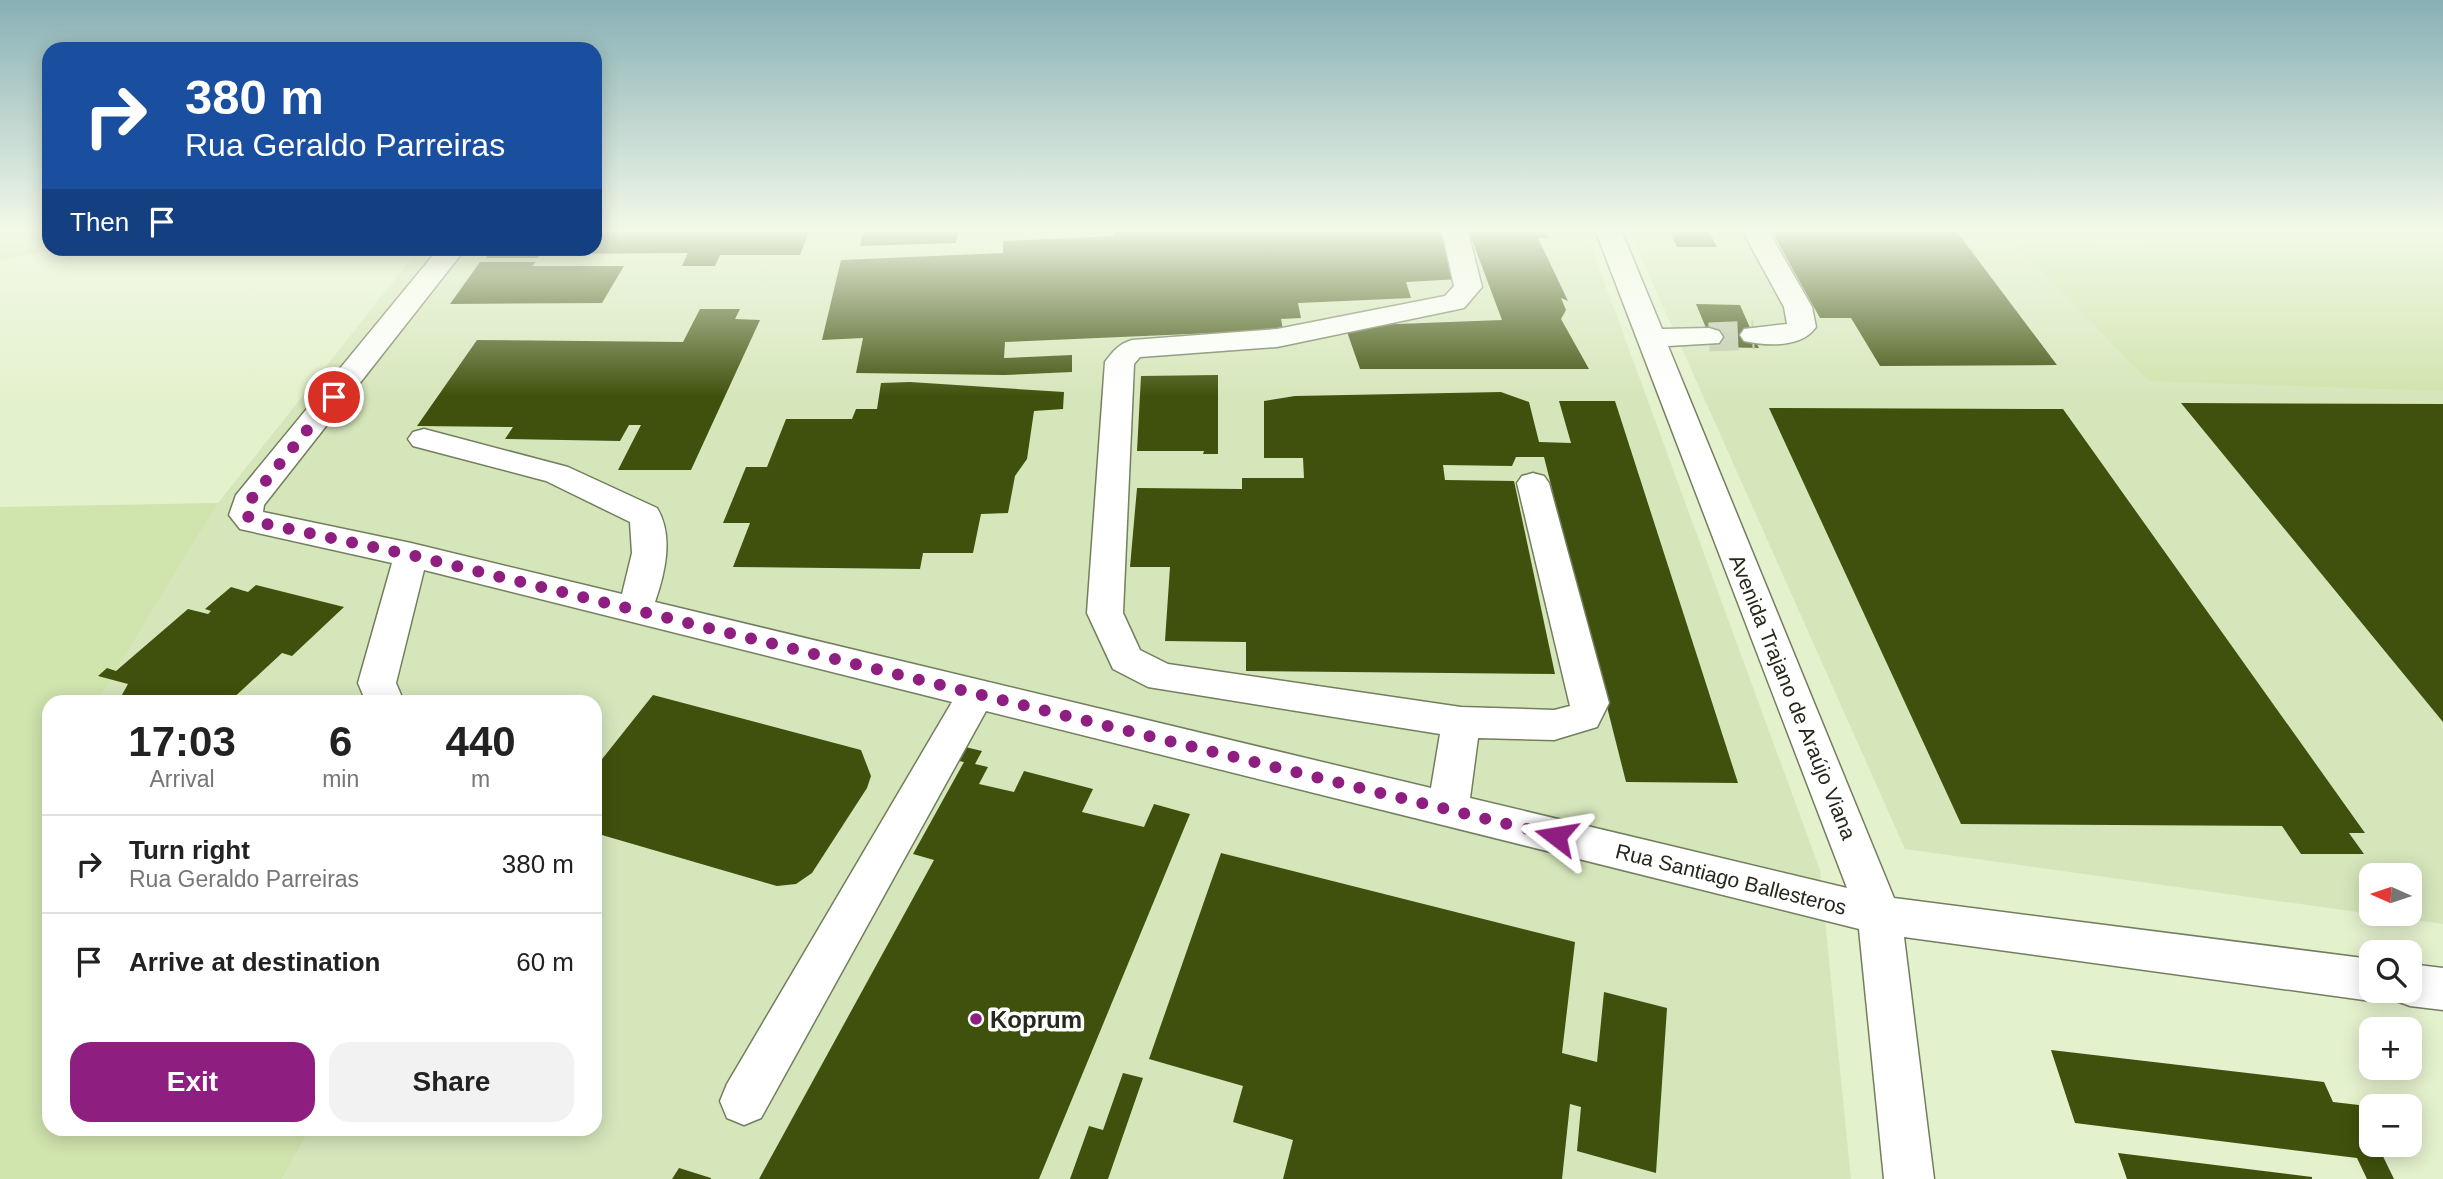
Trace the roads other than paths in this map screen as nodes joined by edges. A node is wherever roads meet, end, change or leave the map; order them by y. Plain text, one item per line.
1 (422, 287) edge
2 (1468, 287) edge
3 (1631, 287) edge
4 (1787, 287) edge
5 (1754, 335) tunnel mouth
6 (1709, 337) tunnel mouth
7 (1651, 338) junction
8 (424, 439) dead end
9 (1532, 483) dead end
10 (411, 555) junction
11 (634, 610) junction
12 (976, 694) junction
13 (382, 695) edge
14 (1461, 722) junction
15 (1448, 810) junction
16 (1880, 915) junction
17 (2359, 978) edge
18 (2422, 986) edge
19 (2443, 989) edge
20 (744, 1101) dead end
21 (1909, 1179) edge

1 - 10 street, Rua Santiago Ballesteros
2 - 14 street
3 - 7 street, Avenida Trajano de Araújo Viana
4 - 5 street
6 - 7 street
7 - 16 street, Avenida Trajano de Araújo Viana
8 - 11 street
9 - 14 street
10 - 11 street, Rua Santiago Ballesteros
10 - 13 street
11 - 12 street, Rua Santiago Ballesteros
12 - 15 street, Rua Santiago Ballesteros
12 - 20 street
14 - 15 street
15 - 16 street, Rua Santiago Ballesteros
16 - 17 street, Rua Santiago Ballesteros
16 - 21 street, Avenida Trajano de Araújo Viana
18 - 19 street

